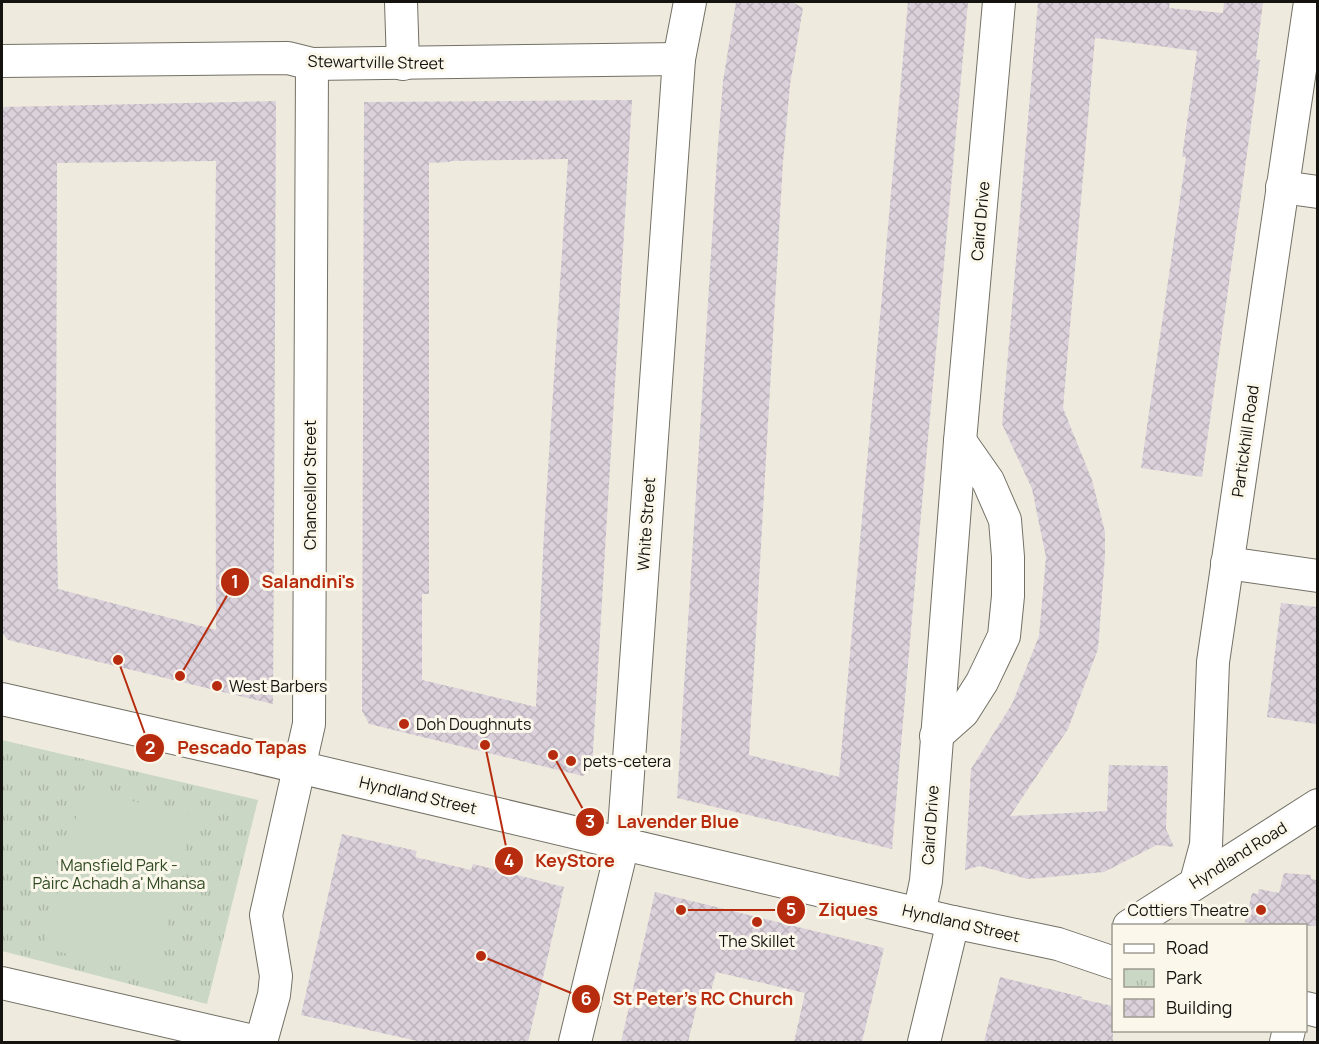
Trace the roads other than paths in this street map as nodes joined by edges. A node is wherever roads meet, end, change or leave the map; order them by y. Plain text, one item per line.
1 (401, 2) edge
2 (690, 2) edge
3 (999, 2) edge
4 (1310, 2) edge
5 (679, 59) junction
6 (2, 61) edge
7 (312, 64) junction
8 (403, 64) junction
9 (1282, 188) junction
10 (1317, 192) edge
11 (960, 441) junction
12 (1227, 563) junction
13 (1317, 576) edge
14 (2, 699) edge
15 (936, 736) junction
16 (301, 767) junction
17 (1317, 805) edge
18 (623, 844) junction
19 (1196, 882) junction
20 (919, 914) junction
21 (953, 922) junction
22 (1132, 924) edge
23 (1112, 933) edge
24 (1058, 944) junction
25 (1112, 963) edge
26 (2, 982) edge
27 (259, 1042) edge
28 (575, 1042) edge
29 (924, 1042) edge

1 - 8 street
2 - 5 street, White Street
3 - 11 street, Caird Drive
4 - 9 street, Partickhill Road
5 - 8 street, Stewartville Street
5 - 18 street, White Street
6 - 7 street, Stewartville Street
7 - 8 street, Stewartville Street
7 - 16 street, Chancellor Street
9 - 10 street
9 - 12 street, Partickhill Road
11 - 15 street, Caird Drive
11 - 15 street
12 - 13 street
12 - 19 street, Partickhill Road
14 - 16 street, Hyndland Street
15 - 20 street, Caird Drive
16 - 18 street, Hyndland Street
16 - 27 street, Chancellor Street
17 - 19 street, Hyndland Road
18 - 20 street, Hyndland Street
18 - 28 street, White Street
19 - 22 street, Hyndland Road
20 - 21 street, Hyndland Street
21 - 24 street, Hyndland Street
21 - 29 street
23 - 24 street
24 - 25 street, Hyndland Street
26 - 27 street

